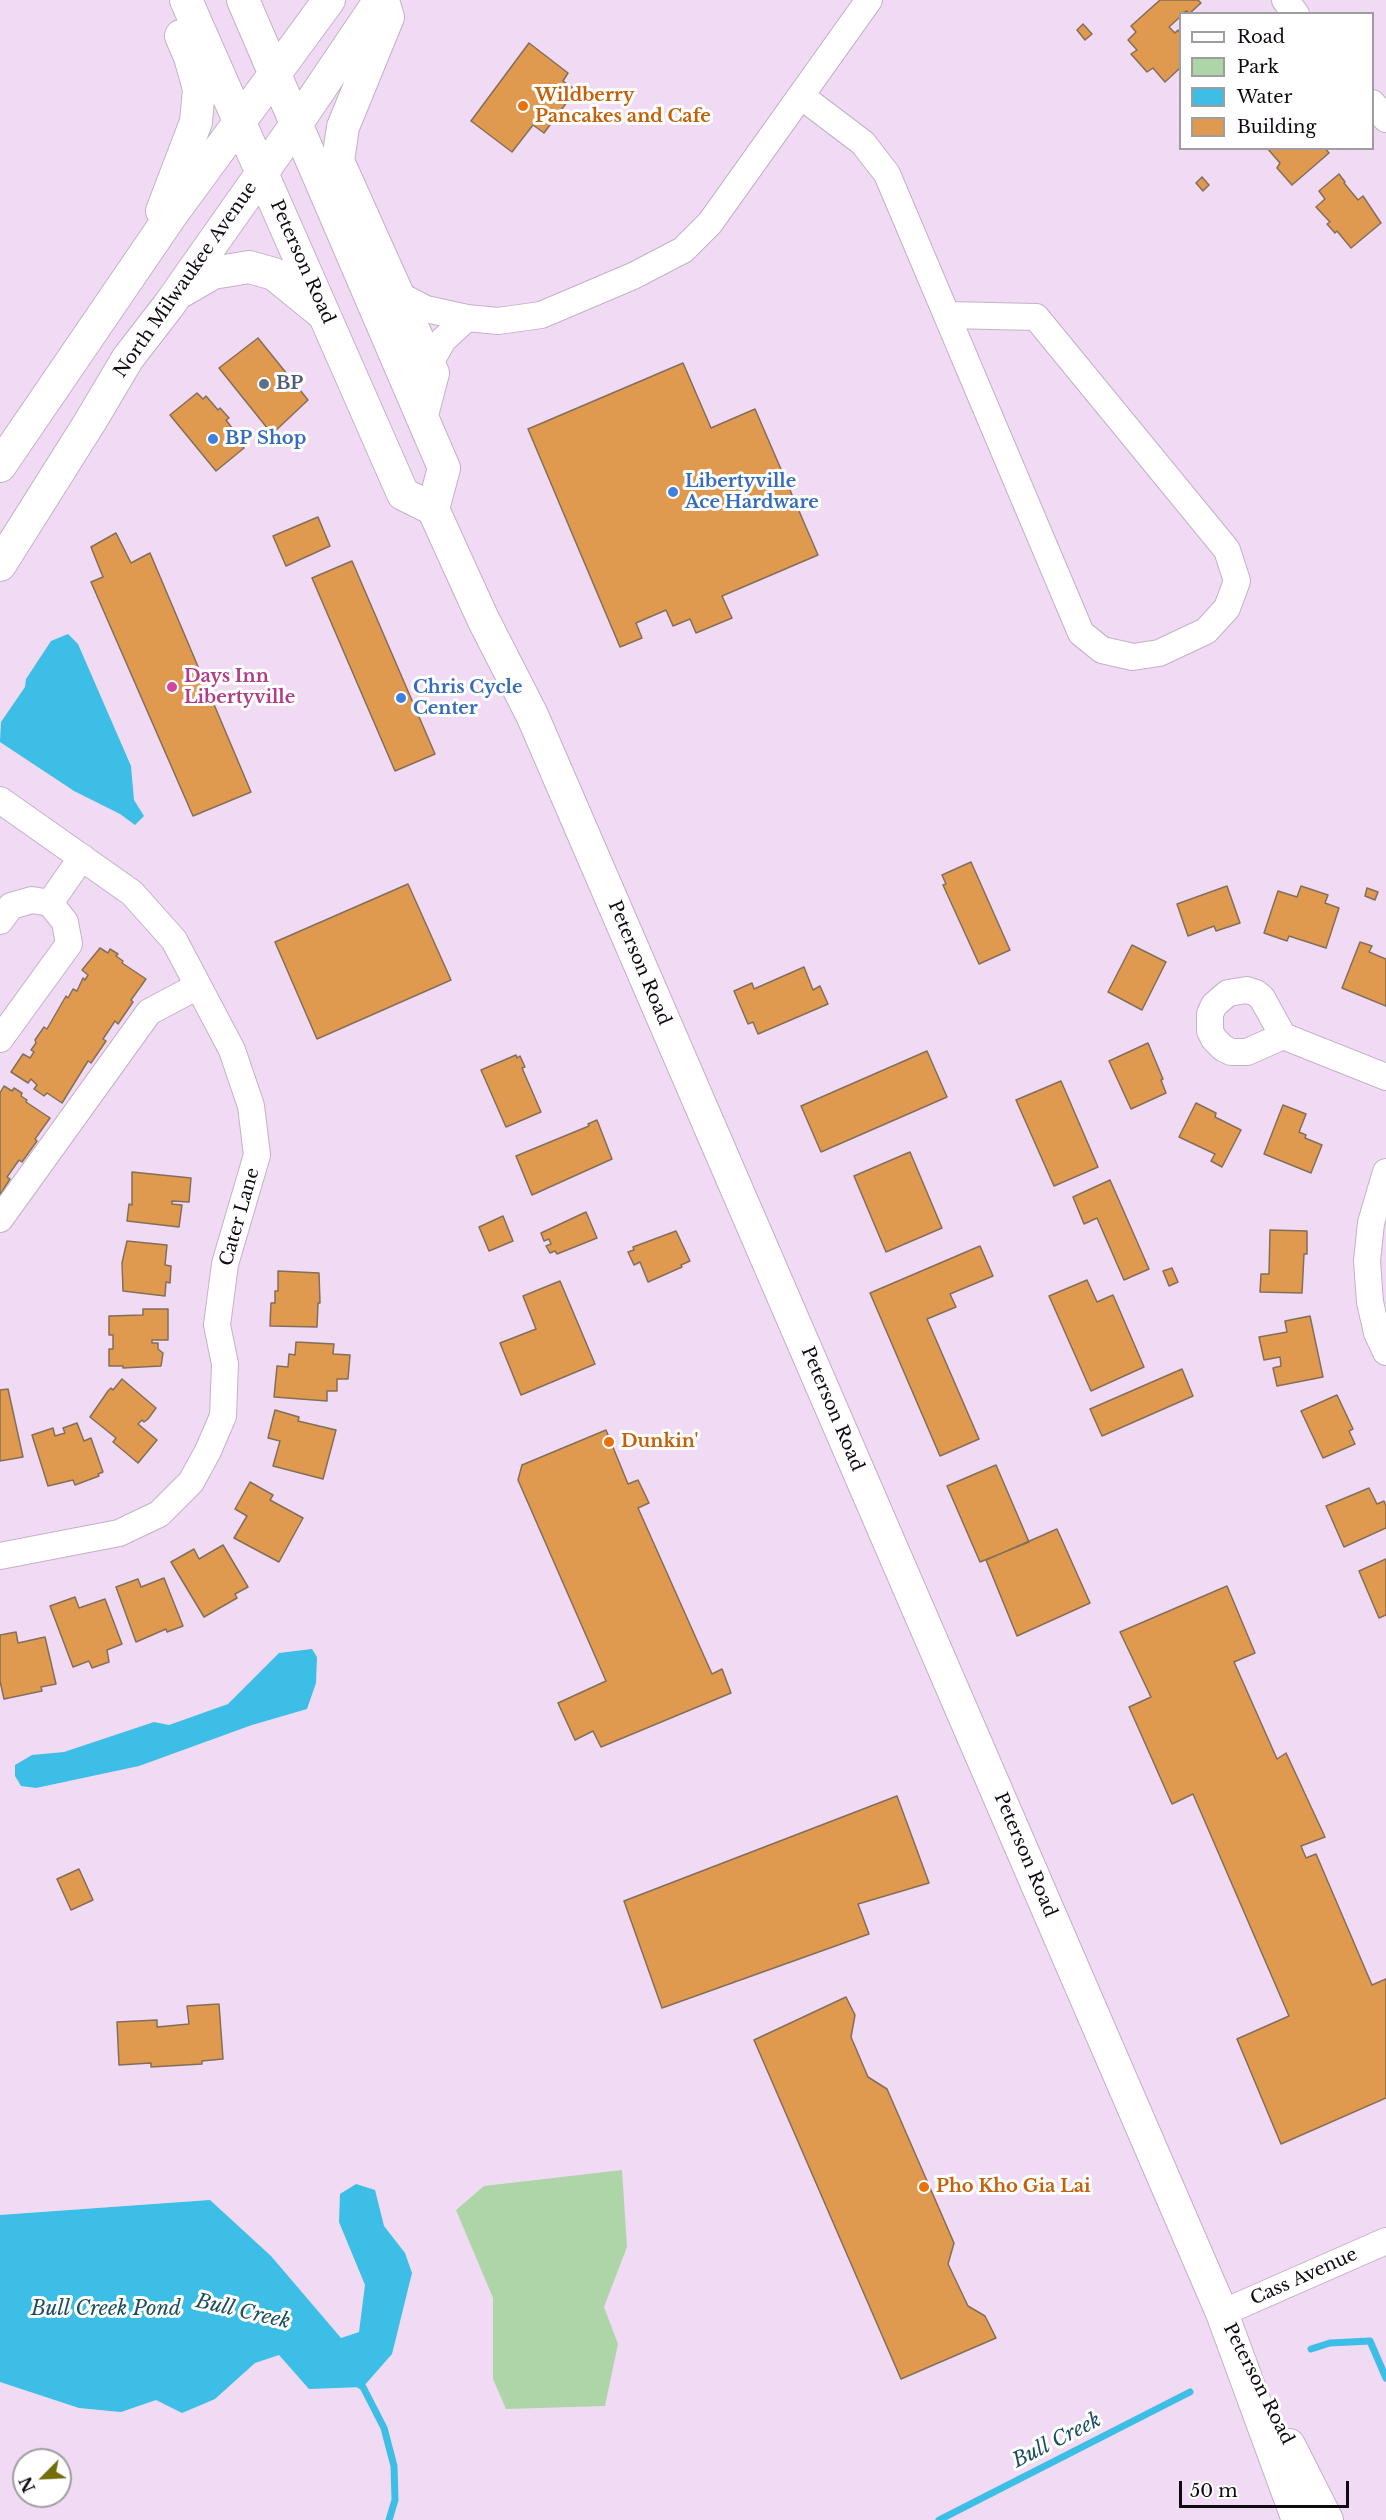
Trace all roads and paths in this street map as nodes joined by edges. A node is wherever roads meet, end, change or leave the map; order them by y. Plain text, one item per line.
1 (165, 0) edge
2 (186, 0) edge
3 (243, 0) edge
4 (329, 0) edge
5 (382, 0) edge
6 (869, 0) edge
7 (1285, 0) edge
8 (1294, 12) edge
9 (274, 75) junction
10 (801, 96) junction
11 (1374, 105) edge
12 (1386, 119) edge
13 (240, 122) junction
14 (295, 126) junction
15 (262, 172) junction
16 (149, 248) junction
17 (397, 294) junction
18 (176, 295) junction
19 (947, 315) junction
20 (326, 316) junction
21 (466, 318) junction
22 (429, 365) junction
23 (422, 416) junction
24 (0, 466) edge
25 (433, 509) junction
26 (0, 565) edge
27 (0, 800) edge
28 (82, 857) junction
29 (50, 903) junction
30 (0, 921) edge
31 (198, 987) junction
32 (1283, 1036) dead end
33 (0, 1039) edge
34 (1386, 1077) edge
35 (1386, 1172) edge
36 (0, 1219) edge
37 (1386, 1353) edge
38 (0, 1556) edge
39 (1386, 2241) edge
40 (1222, 2313) junction
41 (1298, 2520) edge
42 (1327, 2520) edge

1 - 16 main road
2 - 13 main road, Peterson Road
3 - 9 main road
4 - 9 main road
5 - 14 main road, North Milwaukee Avenue
5 - 17 main road
6 - 10 street
7 - 8 street
9 - 13 main road
9 - 14 main road
10 - 19 street
10 - 21 street
11 - 12 street
13 - 15 main road, Peterson Road
13 - 16 main road
14 - 15 main road, North Milwaukee Avenue
14 - 23 main road
15 - 18 main road, North Milwaukee Avenue
15 - 20 main road, Peterson Road
16 - 24 main road
17 - 21 street
17 - 22 main road
18 - 20 main road
18 - 26 main road, North Milwaukee Avenue
19 - 19 street
20 - 25 main road, Peterson Road
21 - 22 street
22 - 23 main road
23 - 25 main road
25 - 40 main road, Peterson Road
27 - 28 street, Cater Lane
28 - 29 street
28 - 31 street, Cater Lane
29 - 30 street
29 - 33 street
31 - 36 street
31 - 38 street, Cater Lane
32 - 34 street
35 - 37 street
39 - 40 street, Cass Avenue
40 - 41 main road, Peterson Road
40 - 42 main road, Peterson Road

